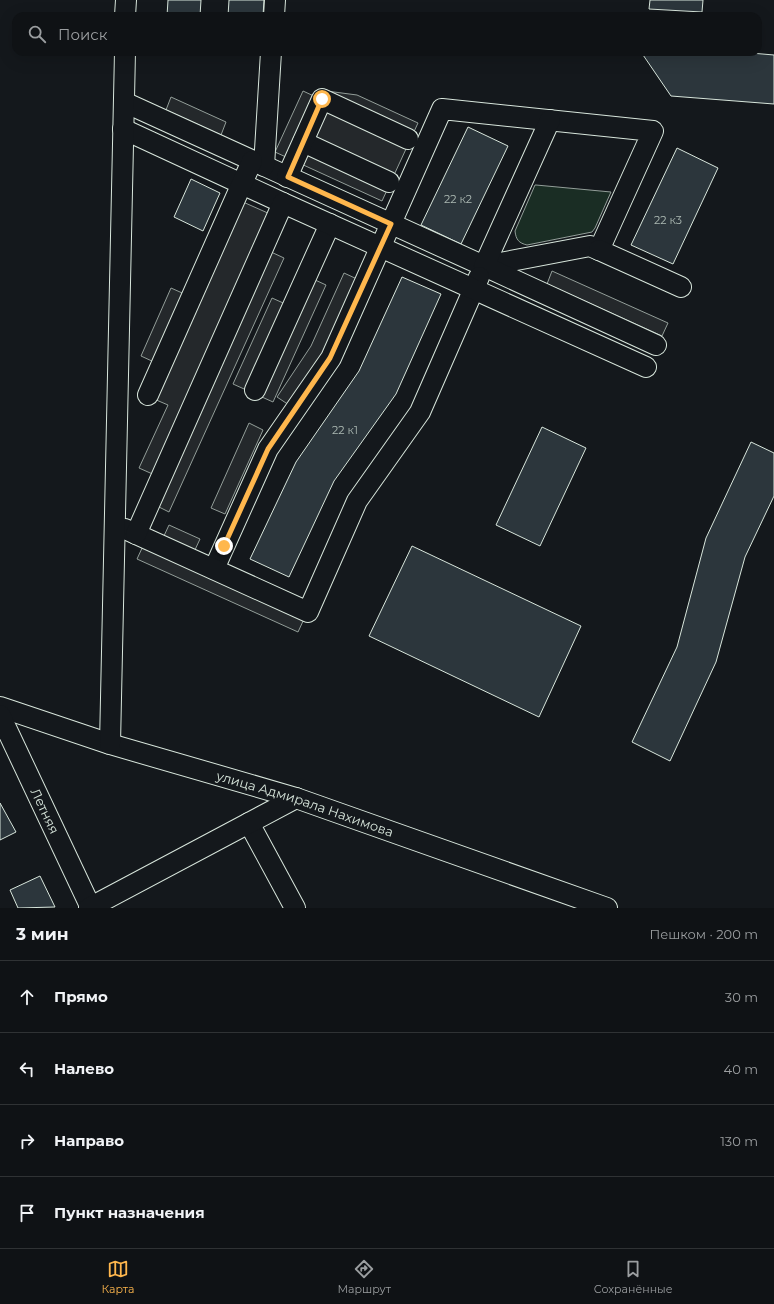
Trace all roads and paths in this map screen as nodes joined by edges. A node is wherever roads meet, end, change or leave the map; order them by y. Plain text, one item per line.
1 (126, 0) edge
2 (275, 0) edge
3 (125, 12) edge
4 (274, 12) edge
5 (125, 56) edge
6 (271, 56) edge
7 (124, 102) junction
8 (550, 120) junction
9 (123, 129) junction
10 (408, 139) dead end
11 (303, 142) junction
12 (258, 163) junction
13 (288, 177) junction
14 (389, 182) dead end
15 (242, 184) junction
16 (283, 203) junction
17 (330, 224) junction
18 (391, 224) junction
19 (380, 246) junction
20 (599, 250) junction
21 (484, 266) junction
22 (681, 287) dead end
23 (474, 288) junction
24 (656, 344) dead end
25 (646, 367) dead end
26 (255, 390) dead end
27 (148, 395) dead end
28 (114, 524) junction
29 (136, 534) junction
30 (214, 569) junction
31 (0, 707) edge
32 (0, 715) edge
33 (110, 744) junction
34 (296, 798) junction
35 (249, 823) junction
36 (90, 908) edge
37 (295, 908) edge
38 (606, 908) edge

1 - 3 street
2 - 4 street
5 - 7 street
6 - 12 street
7 - 9 street
7 - 12 street
8 - 18 street
8 - 20 street
8 - 21 street
9 - 15 street
9 - 28 street
10 - 11 street
11 - 13 street
11 - 14 street
12 - 13 street
12 - 15 street
13 - 18 street
15 - 16 street
15 - 27 street
16 - 17 street
16 - 29 street
17 - 19 street
17 - 26 street
18 - 19 street
18 - 21 street
19 - 23 street
19 - 30 street
20 - 21 street
20 - 22 street
21 - 23 street
21 - 24 street
23 - 25 street
23 - 30 street
28 - 29 street
28 - 33 street
29 - 30 street
31 - 33 street, улица Адмирала Нахимова
32 - 36 street, Летняя
33 - 34 street, улица Адмирала Нахимова
34 - 35 street
34 - 38 street, улица Адмирала Нахимова
35 - 36 street
35 - 37 street

